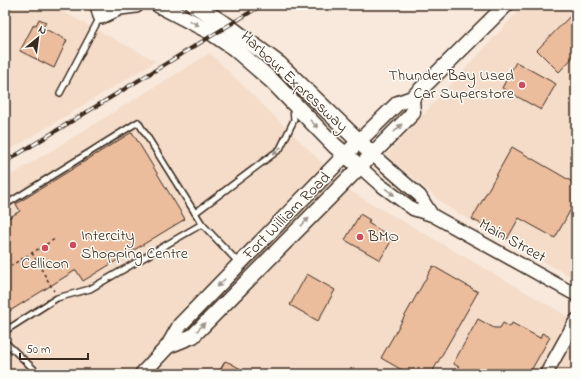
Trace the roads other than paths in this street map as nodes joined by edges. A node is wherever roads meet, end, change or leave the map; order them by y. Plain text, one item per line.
1 (136, 5) edge
2 (159, 5) edge
3 (194, 5) edge
4 (506, 5) edge
5 (100, 11) edge
6 (60, 93) dead end
7 (412, 98) junction
8 (293, 103) junction
9 (360, 141) junction
10 (346, 154) junction
11 (373, 154) junction
12 (360, 167) junction
13 (5, 205) edge
14 (195, 213) junction
15 (432, 215) junction
16 (202, 224) junction
17 (240, 264) junction
18 (576, 295) edge
19 (576, 320) edge
20 (5, 331) edge
21 (5, 342) edge
22 (168, 346) junction
23 (39, 374) edge
24 (142, 374) edge
25 (546, 374) edge

1 - 5 main road
2 -> 8 main road, Harbour Expressway
3 - 9 main road, Harbour Expressway
4 - 7 main road, Fort William Road
5 - 6 lane
7 - 9 main road, Fort William Road
11 -> 7 main road, Fort William Road
8 -> 10 main road, Harbour Expressway
8 -> 14 lane
9 - 10 main road, Fort William Road
9 - 11 main road, Harbour Expressway
10 - 12 main road, Harbour Expressway
10 - 17 main road, Fort William Road
11 - 12 main road, Fort William Road
11 - 15 street, Main Street
12 -> 15 street, Main Street
22 -> 12 main road, Fort William Road
13 - 14 lane
14 - 16 lane
15 - 18 street, Main Street
16 - 17 lane
16 - 20 lane
17 -> 22 main road, Fort William Road
19 - 25 street
21 - 23 lane
22 - 24 main road, Fort William Road

